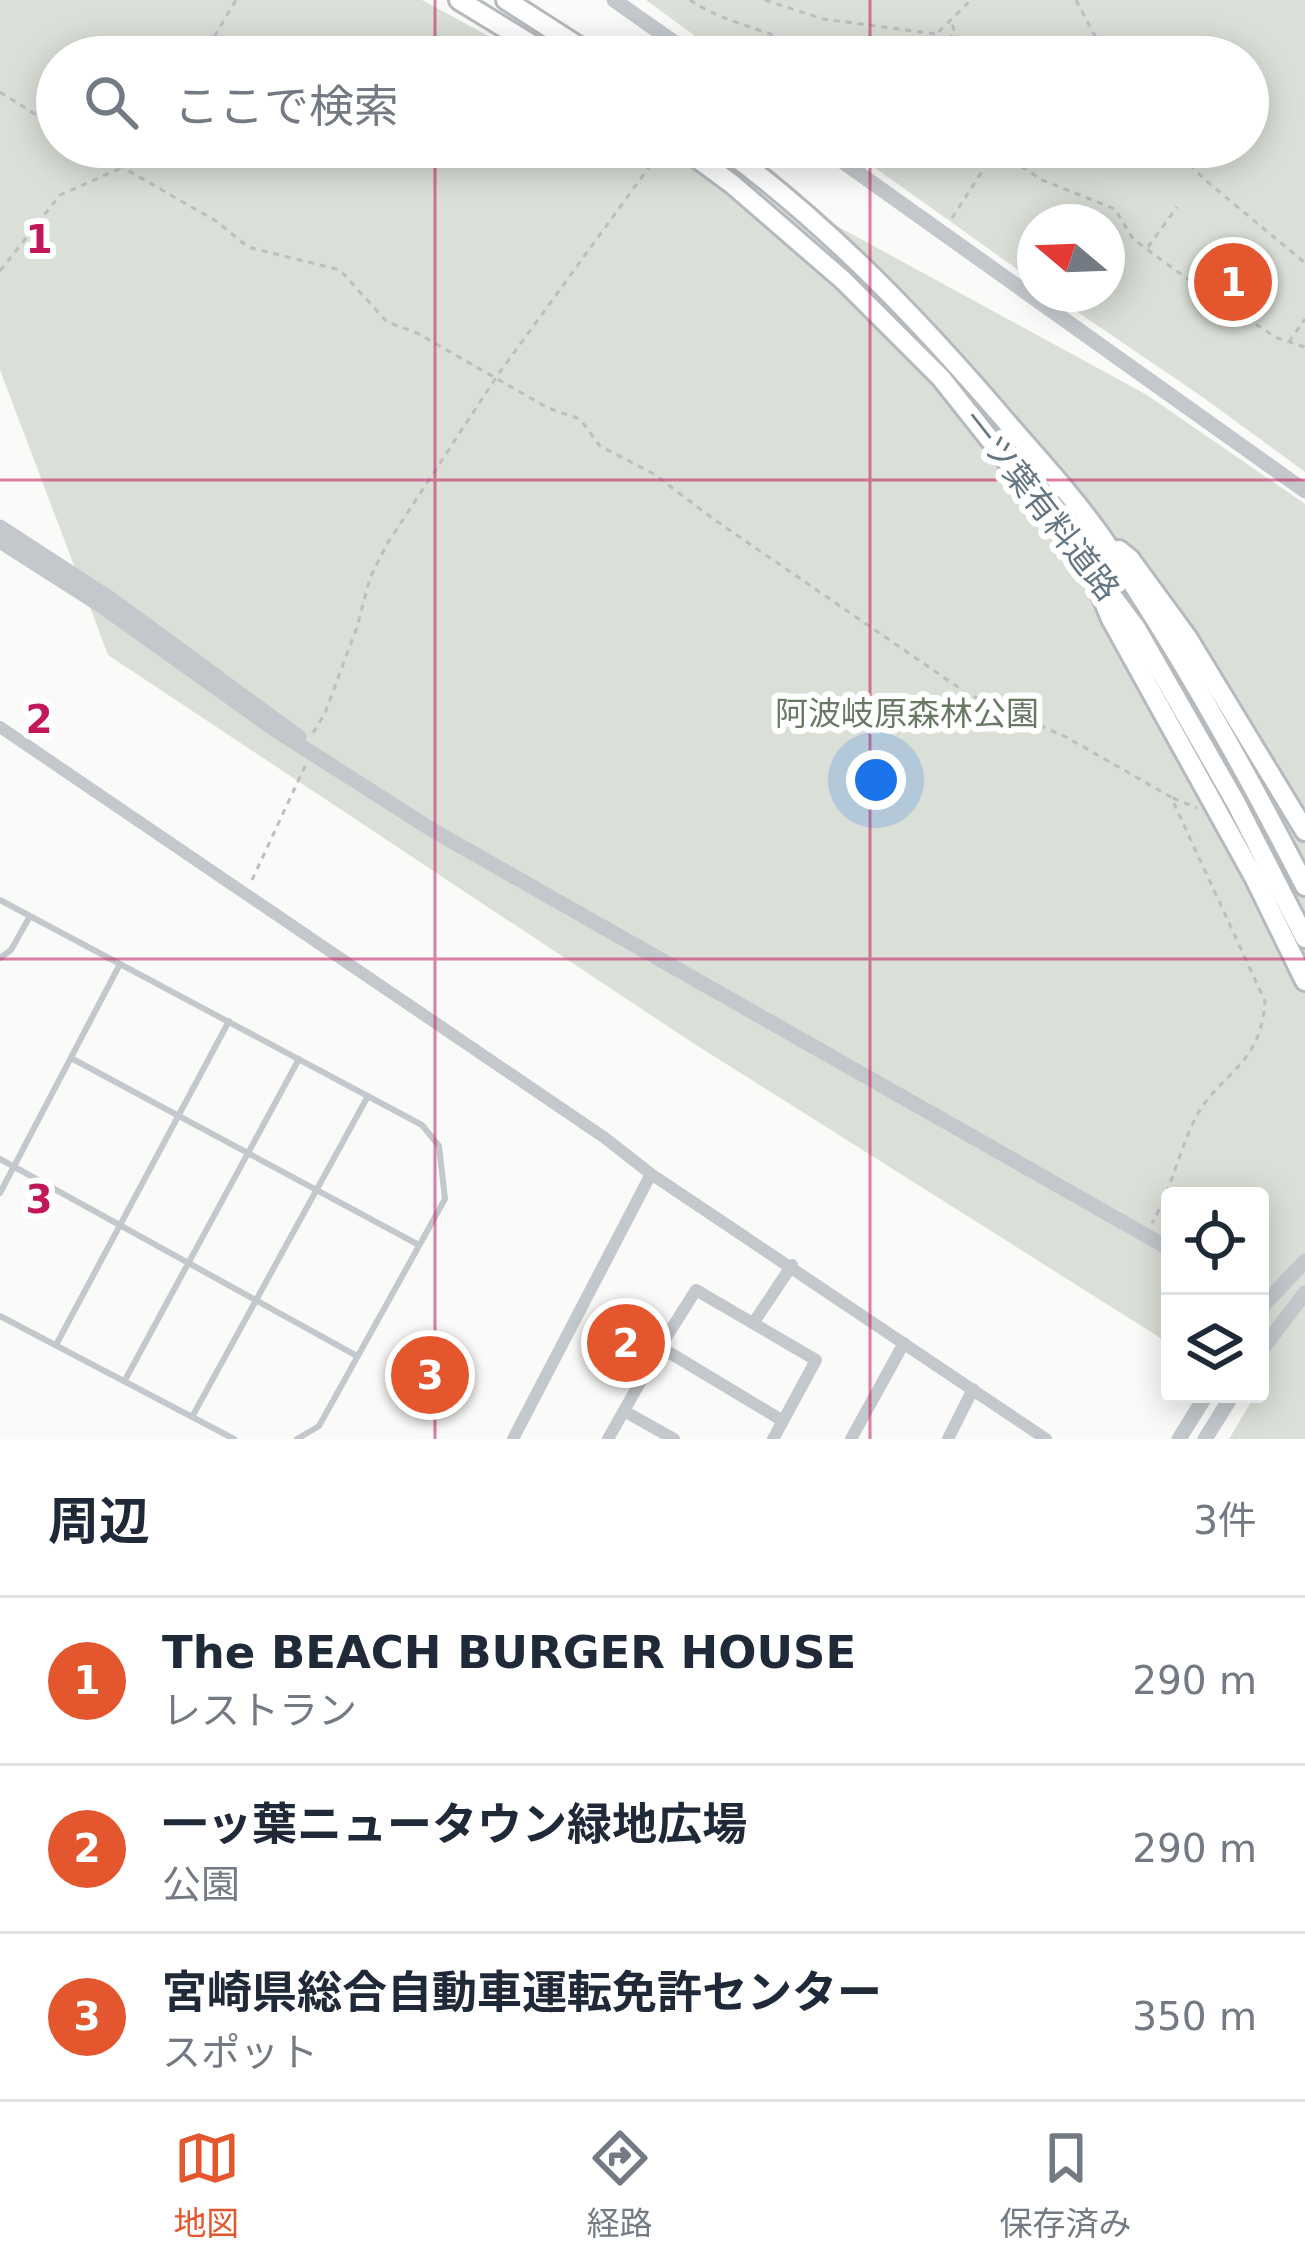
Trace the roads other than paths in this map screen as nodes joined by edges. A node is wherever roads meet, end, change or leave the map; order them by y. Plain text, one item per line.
1 (459, 0) edge
2 (506, 0) edge
3 (614, 0) edge
4 (518, 36) edge
5 (562, 36) edge
6 (665, 36) edge
7 (710, 168) edge
8 (747, 168) edge
9 (851, 168) edge
10 (1305, 491) edge
11 (0, 527) edge
12 (1101, 536) junction
13 (0, 541) edge
14 (1087, 562) junction
15 (0, 727) edge
16 (314, 752) junction
17 (1305, 831) edge
18 (1305, 886) edge
19 (0, 900) edge
20 (30, 916) junction
21 (1305, 938) edge
22 (0, 958) edge
23 (121, 964) junction
24 (1305, 981) edge
25 (229, 1021) junction
26 (71, 1058) junction
27 (299, 1059) junction
28 (368, 1096) junction
29 (178, 1118) junction
30 (248, 1155) junction
31 (0, 1159) edge
32 (14, 1167) junction
33 (651, 1174) junction
34 (317, 1191) junction
35 (0, 1193) edge
36 (123, 1225) junction
37 (1161, 1244) edge
38 (419, 1245) junction
39 (1305, 1261) edge
40 (190, 1262) junction
41 (792, 1265) junction
42 (1305, 1293) edge
43 (258, 1300) junction
44 (1269, 1300) edge
45 (0, 1316) edge
46 (1269, 1320) edge
47 (754, 1322) junction
48 (1276, 1327) junction
49 (1269, 1338) edge
50 (904, 1342) junction
51 (56, 1345) junction
52 (660, 1347) junction
53 (357, 1356) junction
54 (124, 1380) junction
55 (974, 1389) junction
56 (1201, 1403) edge
57 (1227, 1403) edge
58 (624, 1411) junction
59 (192, 1417) junction
60 (783, 1421) junction
61 (234, 1439) edge
62 (297, 1439) edge
63 (513, 1439) edge
64 (608, 1439) edge
65 (674, 1439) edge
66 (773, 1439) edge
67 (851, 1439) edge
68 (948, 1439) edge
69 (1046, 1439) edge
70 (1179, 1439) edge
71 (1205, 1439) edge

1 - 4 main road
2 - 5 main road
3 - 6 street
7 - 14 main road, 一ツ葉有料道路
8 - 12 main road, 一ツ葉有料道路
9 - 10 street
11 - 16 street
12 - 17 main road
12 - 18 main road, 一ツ葉有料道路
13 - 16 street
14 - 21 main road, 一ツ葉有料道路
14 - 24 main road
15 - 33 street
16 - 37 street
19 - 20 lane
20 - 22 lane
20 - 23 lane
23 - 25 lane
23 - 26 lane
25 - 27 lane
25 - 29 lane
26 - 29 lane
26 - 32 lane
27 - 28 lane
27 - 30 lane
28 - 34 lane
28 - 38 lane
29 - 30 lane
29 - 36 lane
30 - 34 lane
30 - 40 lane
31 - 32 lane
32 - 35 lane
32 - 36 lane
33 - 41 street
33 - 63 street
34 - 38 lane
34 - 43 lane
36 - 40 lane
36 - 51 lane
38 - 53 lane
39 - 44 street
40 - 43 lane
40 - 54 lane
41 - 47 street
41 - 50 street
42 - 48 street
43 - 53 lane
43 - 59 lane
45 - 51 lane
46 - 48 street
47 - 52 street
47 - 60 street
48 - 49 street
50 - 55 street
50 - 67 street
51 - 54 lane
52 - 58 street
52 - 60 street
53 - 62 lane
54 - 59 lane
55 - 68 street
55 - 69 street
56 - 70 street
57 - 71 street
58 - 64 street
58 - 65 street
59 - 61 lane
60 - 66 street

